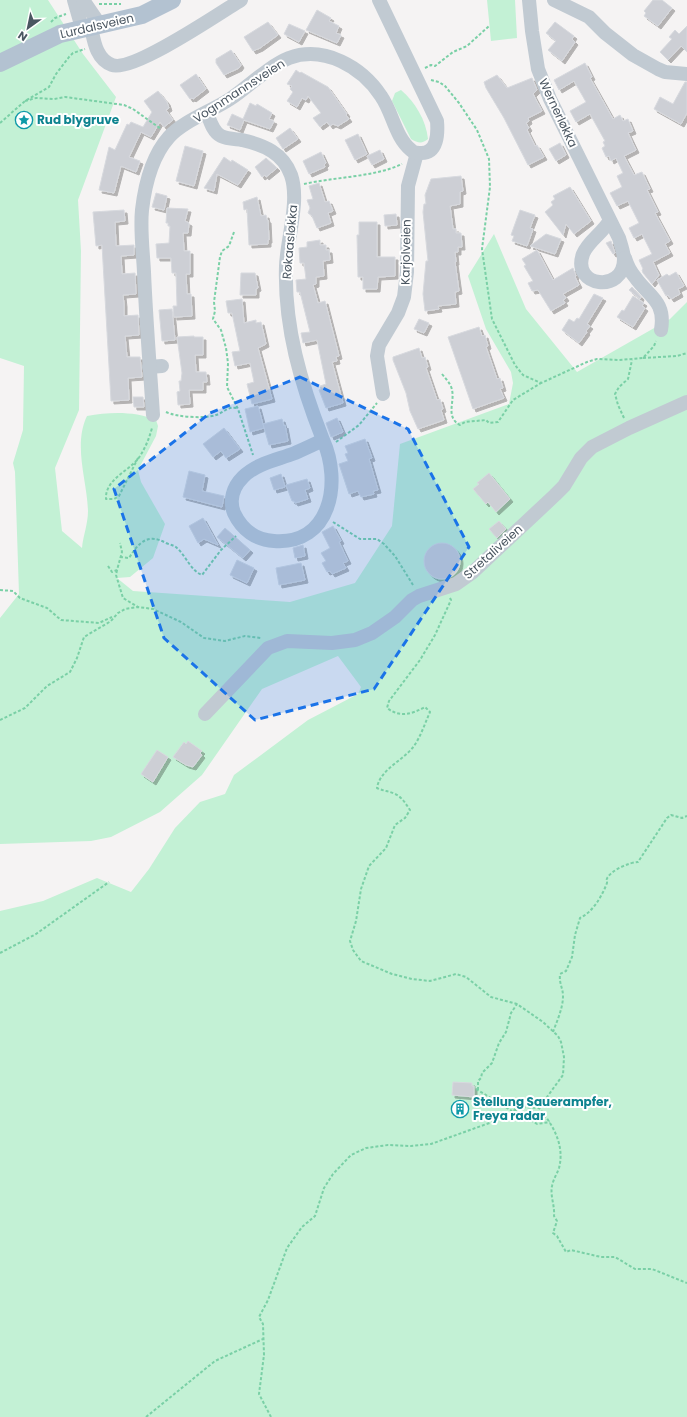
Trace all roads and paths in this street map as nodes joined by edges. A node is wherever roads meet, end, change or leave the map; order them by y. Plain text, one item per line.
1 (74, 0) edge
2 (172, 0) edge
3 (241, 0) edge
4 (379, 0) edge
5 (529, 0) edge
6 (554, 0) edge
7 (584, 0) edge
8 (87, 2) edge
9 (124, 4) dead end
10 (589, 17) junction
11 (489, 26) dead end
12 (91, 27) junction
13 (96, 47) junction
14 (0, 63) edge
15 (687, 74) edge
16 (418, 78) junction
17 (26, 101) junction
18 (207, 113) junction
19 (0, 123) edge
20 (170, 136) junction
21 (415, 153) junction
22 (293, 186) junction
23 (610, 220) junction
24 (234, 232) dead end
25 (624, 258) junction
26 (660, 330) joint
27 (687, 353) edge
28 (643, 358) junction
29 (632, 359) junction
30 (442, 374) dead end
31 (541, 383) junction
32 (383, 394) joint
33 (687, 402) edge
34 (238, 409) junction
35 (153, 411) junction
36 (629, 428) junction
37 (324, 444) junction
38 (138, 458) junction
39 (256, 467) junction
40 (324, 516) junction
41 (245, 530) junction
42 (120, 543) dead end
43 (120, 557) junction
44 (108, 566) dead end
45 (117, 570) junction
46 (442, 588) junction
47 (0, 590) edge
48 (419, 596) junction
49 (138, 607) junction
50 (114, 617) junction
51 (287, 640) junction
52 (205, 714) dead end
53 (0, 720) edge
54 (687, 816) edge
55 (109, 882) dead end
56 (0, 953) edge
57 (517, 1004) junction
58 (553, 1032) junction
59 (539, 1108) junction
60 (513, 1110) junction
61 (550, 1122) junction
62 (687, 1283) edge
63 (263, 1339) junction
64 (146, 1417) edge
65 (271, 1417) edge

1 - 12 street
2 - 12 main road, Lurdalsveien
3 - 13 street
4 - 16 street
5 - 23 street, Wernerløkka
6 - 10 street
7 - 10 street
8 - 9 path
8 - 12 street
10 - 15 street
11 - 16 path
12 - 13 street
12 - 14 main road, Lurdalsveien
13 - 17 path
16 - 21 street
16 - 31 path
17 - 19 path
17 - 20 path
18 - 20 street, Vognmannsveien
18 - 21 street, Vognmannsveien
18 - 22 street, Røkaasløkka
20 - 35 street, Vognmannsveien
21 - 22 path
21 - 32 street, Karjolveien
22 - 37 street, Røkaasløkka
23 - 25 street, Wernerløkka
23 - 25 street
24 - 34 path
25 - 26 street, Wernerløkka
26 - 28 path
27 - 28 path
28 - 29 path
29 - 31 path
29 - 36 path
30 - 31 path
32 - 37 path
33 - 36 street, Stretaliveien
34 - 35 path
34 - 39 path
35 - 38 path
36 - 46 street, Stretaliveien
37 - 39 street, Røkaasløkka
37 - 40 street, Røkaasløkka
38 - 38 path
39 - 41 street, Røkaasløkka
40 - 41 street, Røkaasløkka
40 - 48 path
41 - 43 path
42 - 43 path
43 - 45 path
44 - 45 path
45 - 49 path
46 - 48 street, Stretaliveien
46 - 57 path
47 - 50 path
48 - 51 street, Stretaliveien
49 - 50 path
49 - 51 path
50 - 53 path
51 - 52 street, Stretaliveien
54 - 58 path
55 - 56 path
57 - 58 path
57 - 60 path
58 - 59 path
59 - 60 path
59 - 61 path
60 - 61 path
60 - 63 path
61 - 62 path
63 - 64 path
63 - 65 path

